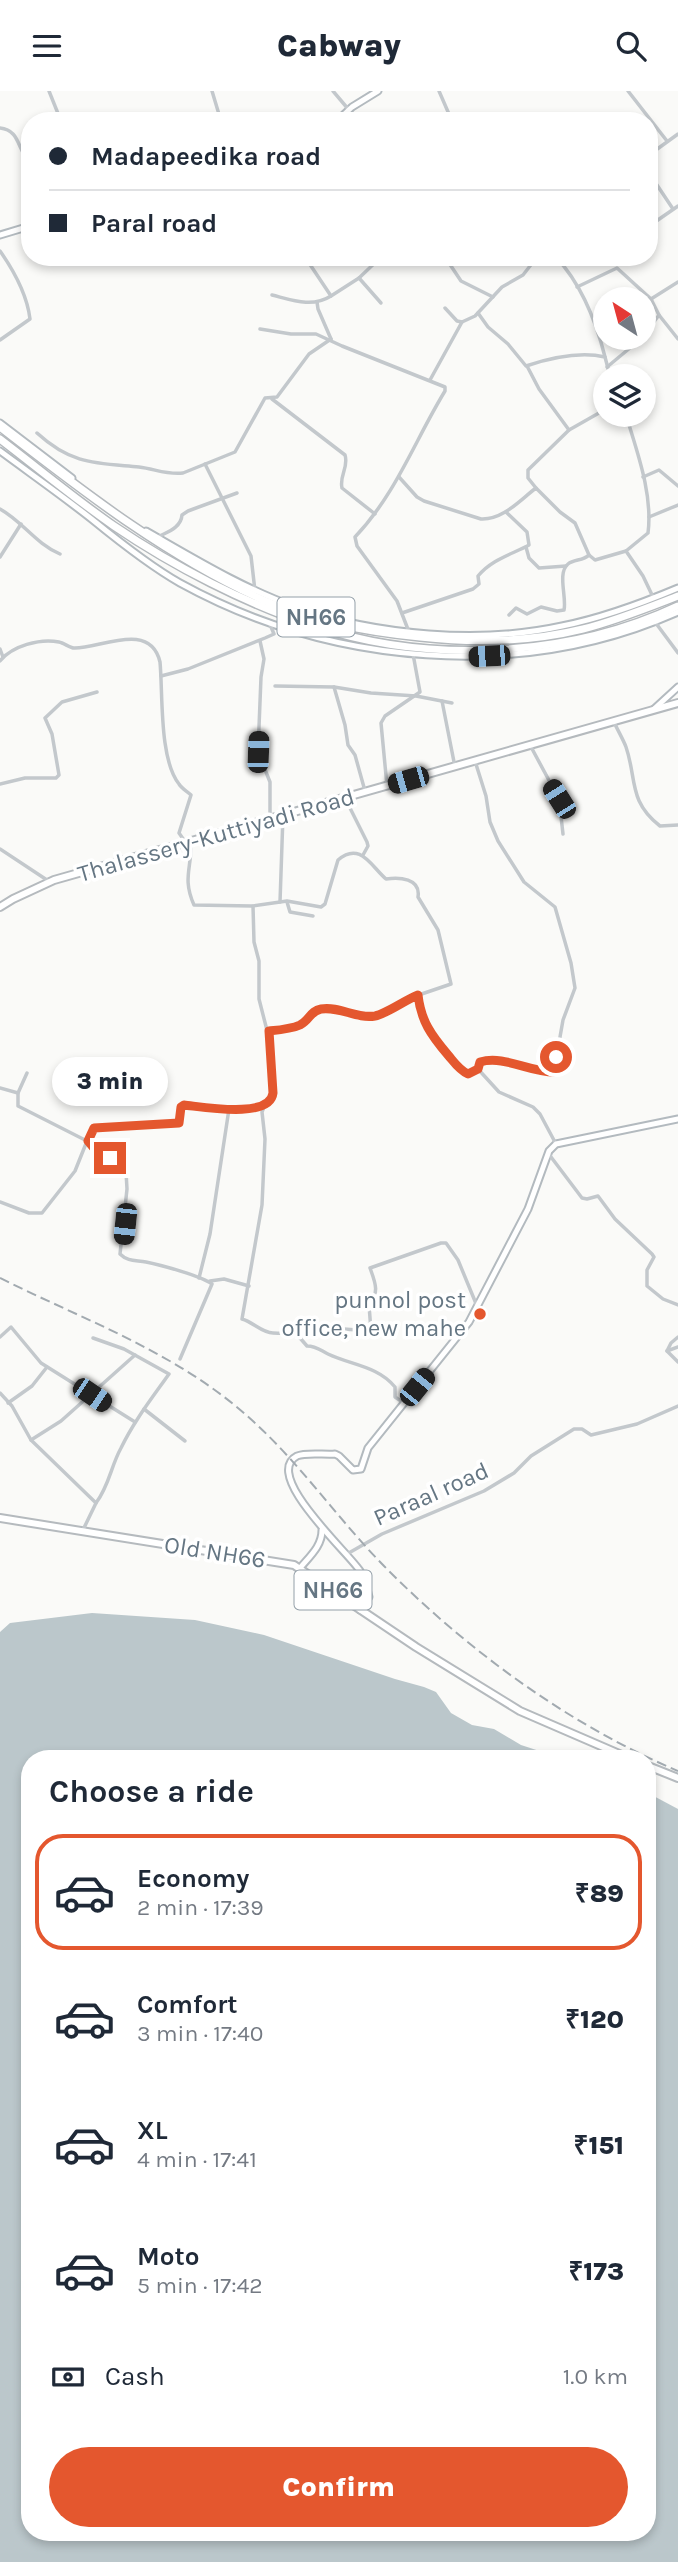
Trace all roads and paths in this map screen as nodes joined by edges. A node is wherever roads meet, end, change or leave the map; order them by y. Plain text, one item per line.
1 (49, 91) edge
2 (212, 91) edge
3 (333, 91) edge
4 (378, 91) edge
5 (439, 91) edge
6 (628, 91) edge
7 (349, 110) joint
8 (57, 112) edge
9 (218, 112) edge
10 (447, 112) edge
11 (644, 112) edge
12 (0, 128) edge
13 (658, 129) edge
14 (678, 134) edge
15 (667, 141) junction
16 (21, 148) edge
17 (658, 148) edge
18 (658, 186) edge
19 (676, 207) edge
20 (658, 220) edge
21 (21, 229) edge
22 (0, 235) edge
23 (0, 251) edge
24 (311, 266) edge
25 (372, 266) edge
26 (451, 266) edge
27 (530, 266) edge
28 (562, 266) edge
29 (359, 278) junction
30 (678, 282) edge
31 (577, 287) junction
32 (638, 287) edge
33 (272, 295) dead end
34 (331, 296) junction
35 (656, 296) edge
36 (493, 297) junction
37 (317, 302) junction
38 (381, 303) dead end
39 (445, 308) dead end
40 (656, 309) edge
41 (478, 313) junction
42 (659, 315) junction
43 (656, 319) edge
44 (462, 322) junction
45 (260, 329) dead end
46 (331, 339) junction
47 (678, 339) edge
48 (0, 340) edge
49 (627, 350) edge
50 (605, 357) junction
51 (606, 364) edge
52 (610, 364) edge
53 (527, 366) junction
54 (430, 380) junction
55 (272, 399) junction
56 (593, 416) edge
57 (0, 425) edge
58 (629, 427) edge
59 (569, 430) junction
60 (37, 433) dead end
61 (0, 439) edge
62 (0, 451) edge
63 (205, 463) junction
64 (399, 477) junction
65 (643, 477) junction
66 (678, 486) edge
67 (536, 488) junction
68 (237, 493) dead end
69 (221, 498) junction
70 (678, 505) edge
71 (0, 509) edge
72 (506, 512) junction
73 (375, 514) junction
74 (649, 517) junction
75 (21, 524) junction
76 (158, 537) junction
77 (526, 547) junction
78 (626, 551) junction
79 (60, 554) dead end
80 (589, 555) junction
81 (0, 557) edge
82 (566, 566) junction
83 (678, 588) edge
84 (255, 591) junction
85 (678, 596) edge
86 (653, 599) junction
87 (678, 606) edge
88 (678, 612) edge
89 (402, 613) junction
90 (509, 615) dead end
91 (270, 622) junction
92 (655, 622) junction
93 (409, 632) junction
94 (260, 641) junction
95 (0, 649) edge
96 (678, 653) edge
97 (413, 654) junction
98 (2, 659) edge
99 (161, 676) junction
100 (275, 686) dead end
101 (334, 687) junction
102 (678, 687) edge
103 (97, 692) dead end
104 (416, 696) junction
105 (442, 701) junction
106 (452, 703) dead end
107 (678, 703) edge
108 (652, 711) junction
109 (614, 722) junction
110 (530, 745) junction
111 (475, 761) junction
112 (455, 767) junction
113 (0, 783) edge
114 (387, 786) junction
115 (365, 792) junction
116 (345, 798) junction
117 (283, 815) junction
118 (270, 819) junction
119 (678, 825) edge
120 (563, 834) dead end
121 (188, 842) junction
122 (0, 849) edge
123 (363, 855) junction
124 (50, 882) junction
125 (280, 902) junction
126 (287, 902) junction
127 (253, 906) junction
128 (0, 908) edge
129 (313, 916) dead end
130 (418, 995) junction
131 (269, 1031) junction
132 (478, 1069) junction
133 (27, 1073) dead end
134 (0, 1088) edge
135 (18, 1093) junction
136 (264, 1107) junction
137 (229, 1109) junction
138 (678, 1119) edge
139 (88, 1141) junction
140 (556, 1144) junction
141 (548, 1153) junction
142 (0, 1202) edge
143 (200, 1278) junction
144 (210, 1281) junction
145 (249, 1286) junction
146 (678, 1305) edge
147 (477, 1306) junction
148 (0, 1337) edge
149 (678, 1337) edge
150 (93, 1338) dead end
151 (300, 1338) junction
152 (678, 1347) edge
153 (667, 1351) junction
154 (135, 1355) junction
155 (180, 1359) dead end
156 (678, 1362) edge
157 (48, 1367) junction
158 (0, 1394) edge
159 (92, 1395) junction
160 (8, 1403) junction
161 (405, 1403) junction
162 (678, 1406) edge
163 (144, 1409) junction
164 (135, 1422) junction
165 (31, 1440) junction
166 (185, 1441) dead end
167 (96, 1503) junction
168 (0, 1518) edge
169 (322, 1530) junction
170 (82, 1532) junction
171 (346, 1554) junction
172 (300, 1567) junction
173 (360, 1610) junction
174 (610, 1750) edge
175 (656, 1769) edge
176 (678, 1779) edge

1 - 8 street
2 - 9 street
3 - 7 street
4 - 7 street
5 - 10 street
6 - 11 street
12 - 16 street
13 - 15 street
14 - 15 street
15 - 17 street
18 - 19 street
19 - 20 street
21 - 22 street
23 - 48 street
24 - 34 street
25 - 29 street
26 - 36 street
27 - 36 street
28 - 31 street
29 - 34 street
29 - 38 street
30 - 35 street
31 - 32 street
31 - 50 street
33 - 37 street
34 - 37 street
36 - 41 street
37 - 46 street
39 - 44 street
40 - 42 street
41 - 44 street
41 - 53 street
42 - 43 street
42 - 47 street
44 - 54 street
45 - 46 street
46 - 54 street
46 - 55 street
49 - 52 street
50 - 51 street
50 - 53 street
53 - 59 street
54 - 64 street
55 - 63 street
55 - 73 street
56 - 59 street
57 - 76 street
57 - 85 highway, NH66
58 - 65 street
59 - 67 street
60 - 63 street
61 - 87 highway, NH66
62 - 91 street
63 - 69 street
64 - 72 street
64 - 73 street
65 - 66 street
65 - 74 street
67 - 72 street
67 - 80 street
68 - 69 street
69 - 76 street
69 - 84 street
70 - 74 street
71 - 75 street
72 - 77 street
73 - 89 street
74 - 78 street
75 - 79 street
75 - 81 street
76 - 84 street
77 - 82 street
77 - 89 street
78 - 80 street
78 - 86 street
80 - 82 street
82 - 90 street
83 - 86 street
84 - 93 street
86 - 93 street
88 - 92 street
89 - 93 street
91 - 94 street
91 - 97 street
92 - 96 street
92 - 97 street
94 - 99 street
94 - 118 street
95 - 98 street
97 - 104 street
98 - 99 street
99 - 121 street
100 - 101 street
101 - 104 street
101 - 115 street
102 - 108 street
103 - 113 street
104 - 105 street
104 - 114 street
105 - 106 street
105 - 112 street
107 - 108 main road, Thalassery-Kuttiyadi Road
108 - 109 main road, Thalassery-Kuttiyadi Road
109 - 110 main road, Thalassery-Kuttiyadi Road
109 - 119 street
110 - 111 main road, Thalassery-Kuttiyadi Road
110 - 120 street
111 - 112 main road, Thalassery-Kuttiyadi Road
111 - 132 street
112 - 114 main road, Thalassery-Kuttiyadi Road
114 - 115 main road, Thalassery-Kuttiyadi Road
115 - 116 main road, Thalassery-Kuttiyadi Road
116 - 117 main road, Thalassery-Kuttiyadi Road
116 - 123 street
117 - 118 main road, Thalassery-Kuttiyadi Road
117 - 125 street
118 - 121 main road, Thalassery-Kuttiyadi Road
121 - 124 main road, Thalassery-Kuttiyadi Road
121 - 127 street
122 - 124 street
123 - 126 street
123 - 130 street
124 - 128 main road, Thalassery-Kuttiyadi Road
125 - 126 street
125 - 127 street
126 - 129 street
127 - 131 street
130 - 131 street
130 - 132 street
131 - 136 street
132 - 140 street
133 - 135 street
134 - 135 street
135 - 139 street
136 - 137 street
136 - 145 street
137 - 139 street
137 - 143 street
138 - 140 street
139 - 142 street
139 - 143 street
140 - 141 street
141 - 146 street
141 - 147 street
143 - 144 street
144 - 145 street
144 - 155 street
145 - 151 street
147 - 151 street
147 - 161 street
148 - 157 street
149 - 153 street
150 - 154 street
151 - 161 street
152 - 153 street
153 - 156 street
154 - 159 street
154 - 163 street
157 - 159 street
157 - 160 street
158 - 160 street
159 - 164 street
159 - 165 street
160 - 165 street
161 - 169 street
162 - 171 street, Paraal road
163 - 164 street
163 - 166 street
164 - 167 street
165 - 167 street
167 - 170 street
168 - 170 main road, Old NH66 / NH66
169 - 171 street
169 - 172 street
170 - 172 main road, Old NH66 / NH66
171 - 173 street
172 - 173 main road, Old NH66 / NH66
173 - 174 main road, Old NH66 / NH66
175 - 176 main road

